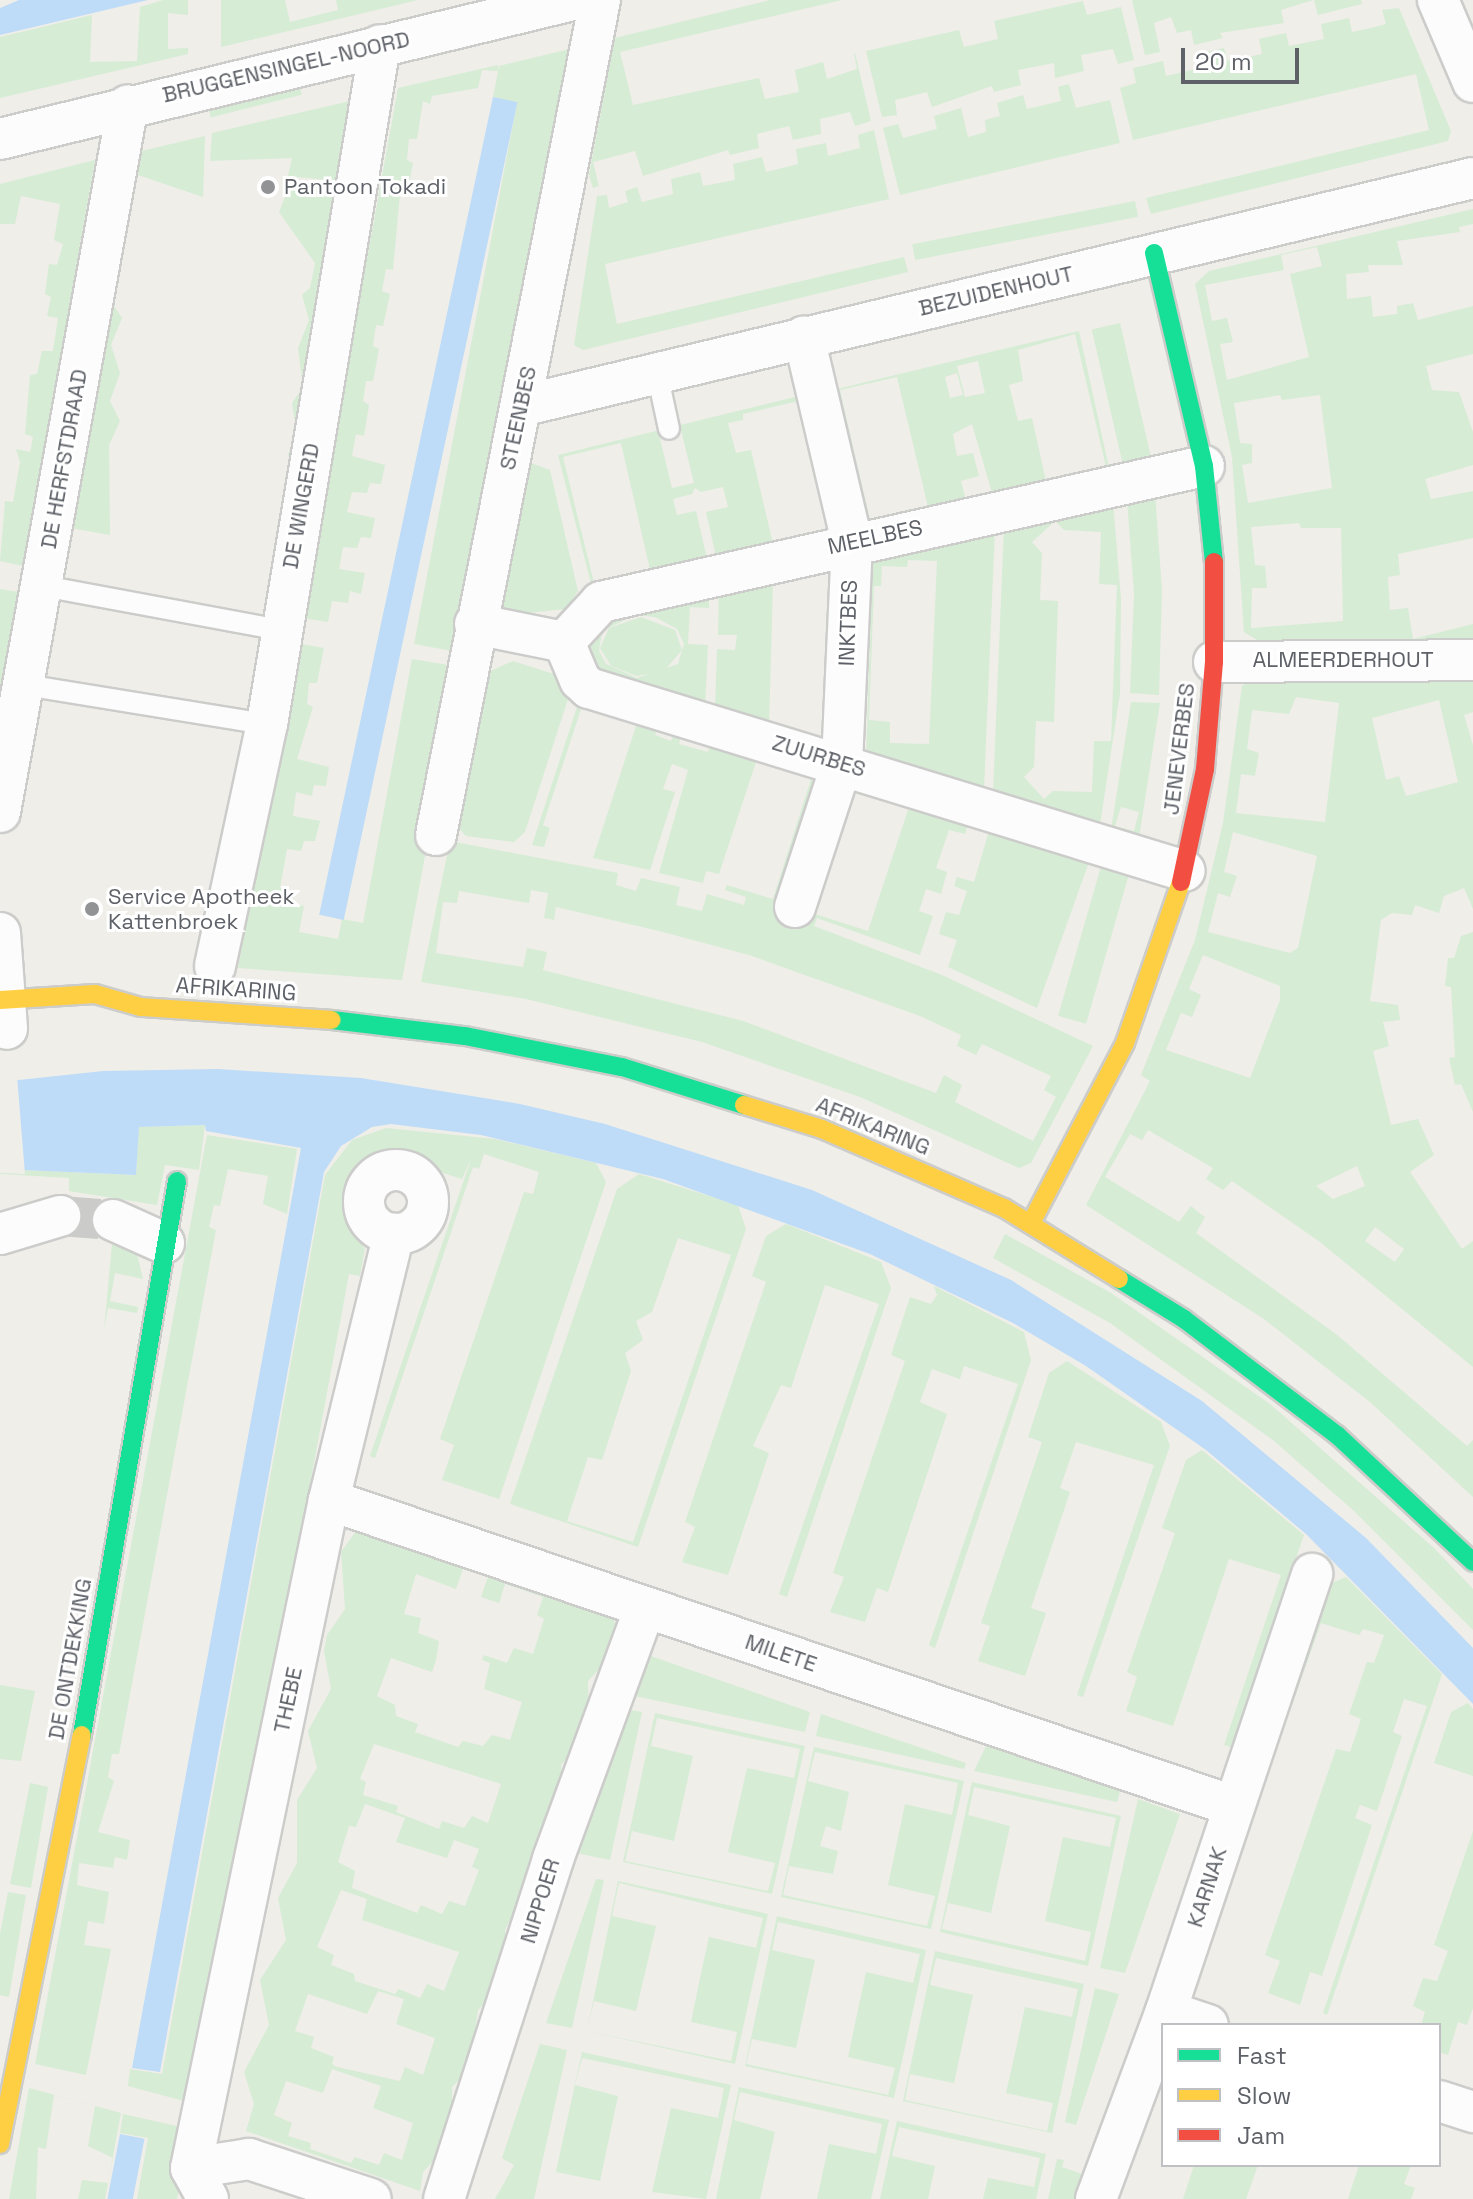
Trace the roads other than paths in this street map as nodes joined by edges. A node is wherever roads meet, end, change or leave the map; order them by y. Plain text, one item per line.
1 (573, 0) edge
2 (600, 0) edge
3 (1438, 0) edge
4 (380, 45) junction
5 (1473, 82) edge
6 (128, 105) junction
7 (0, 139) edge
8 (1473, 178) edge
9 (1154, 253) junction
10 (804, 337) junction
11 (657, 373) junction
12 (521, 406) junction
13 (669, 429) dead end
14 (1204, 466) junction
15 (852, 542) junction
16 (43, 586) junction
17 (475, 624) junction
18 (280, 630) junction
19 (564, 642) junction
20 (1473, 660) edge
21 (1214, 662) junction
22 (25, 685) junction
23 (267, 724) junction
24 (842, 763) junction
25 (0, 812) edge
26 (436, 835) dead end
27 (1185, 871) junction
28 (795, 907) dead end
29 (0, 933) edge
30 (215, 966) dead end
31 (141, 1007) junction
32 (8, 1017) edge
33 (111, 1018) dead end
34 (177, 1181) dead end
35 (60, 1216) tunnel mouth
36 (113, 1220) tunnel mouth
37 (1031, 1223) junction
38 (0, 1234) edge
39 (394, 1234) dead end
40 (164, 1243) junction
41 (329, 1500) junction
42 (1473, 1562) edge
43 (1312, 1574) dead end
44 (645, 1607) junction
45 (1233, 1806) junction
46 (1166, 2011) junction
47 (1162, 2023) edge
48 (1202, 2023) edge
49 (1161, 2024) edge
50 (7, 2067) edge
51 (1441, 2102) edge
52 (1473, 2112) edge
53 (0, 2144) edge
54 (200, 2184) edge
55 (371, 2199) edge
56 (444, 2199) edge
57 (1096, 2199) edge

1 - 4 street, BRUGGENSINGEL-NOORD
2 - 12 street, STEENBES
3 - 5 street
4 - 6 street, BRUGGENSINGEL-NOORD
4 - 18 street, DE WINGERD
6 - 7 street, BRUGGENSINGEL-NOORD
6 - 16 street, DE HERFSTDRAAD
8 - 9 street, BEZUIDENHOUT
9 - 10 street, BEZUIDENHOUT
9 - 14 street, JENEVERBES
10 - 11 street, BEZUIDENHOUT
10 - 15 street, INKTBES
11 - 12 street, BEZUIDENHOUT
11 - 13 lane
12 - 17 street, STEENBES
14 - 15 street, MEELBES
14 - 21 street, JENEVERBES
15 - 19 street, MEELBES
15 - 24 street, INKTBES
16 - 18 lane
16 - 22 street, DE HERFSTDRAAD
17 - 19 street
17 - 26 street, STEENBES
18 - 23 street, DE WINGERD
19 - 24 street, ZUURBES
20 - 21 street, ALMEERDERHOUT
21 - 27 street, JENEVERBES
22 - 23 lane
22 - 25 street, DE HERFSTDRAAD
23 - 30 street, DE WINGERD
24 - 27 street, ZUURBES
24 - 28 street, INKTBES
27 - 37 street, JENEVERBES
29 - 32 street
31 - 32 street, AFRIKARING
31 - 33 street, AFRIKARING
31 - 37 street, AFRIKARING
34 - 40 street, DE ONTDEKKING
35 - 38 street
36 - 40 street
37 - 42 street, AFRIKARING
39 - 41 street, THEBE
40 - 50 street, DE ONTDEKKING
41 - 44 street, MILETE
41 - 54 street, THEBE
43 - 45 street, KARNAK
44 - 45 street, MILETE
44 - 56 street, NIPPOER
45 - 46 street, KARNAK
46 - 47 street, KARNAK
46 - 48 street
49 - 57 street, KARNAK
50 - 53 street, DE ONTDEKKING
51 - 52 street
54 - 55 street

